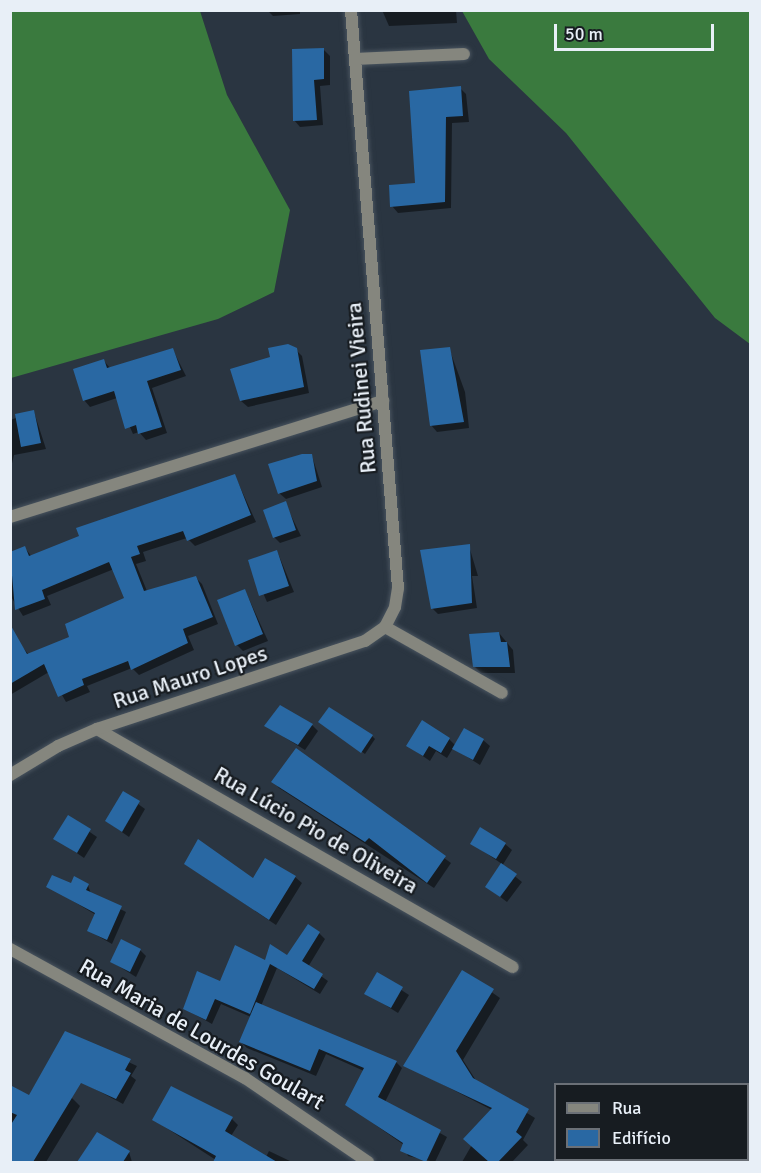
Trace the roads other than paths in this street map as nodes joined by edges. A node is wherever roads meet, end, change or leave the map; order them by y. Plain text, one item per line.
1 (351, 10) edge
2 (464, 54) dead end
3 (355, 59) junction
4 (383, 401) junction
5 (10, 517) edge
6 (385, 627) junction
7 (502, 693) dead end
8 (97, 729) junction
9 (10, 775) edge
10 (10, 949) edge
11 (513, 967) dead end
12 (368, 1162) edge

1 - 3 street, Rua Rudinei Vieira
2 - 3 street
3 - 4 street, Rua Rudinei Vieira
4 - 5 street
4 - 6 street, Rua Rudinei Vieira
6 - 7 street
6 - 8 street, Rua Mauro Lopes
8 - 9 street, Rua Mauro Lopes
8 - 11 street, Rua Lúcio Pio de Oliveira
10 - 12 street, Rua Maria de Lourdes Goulart

